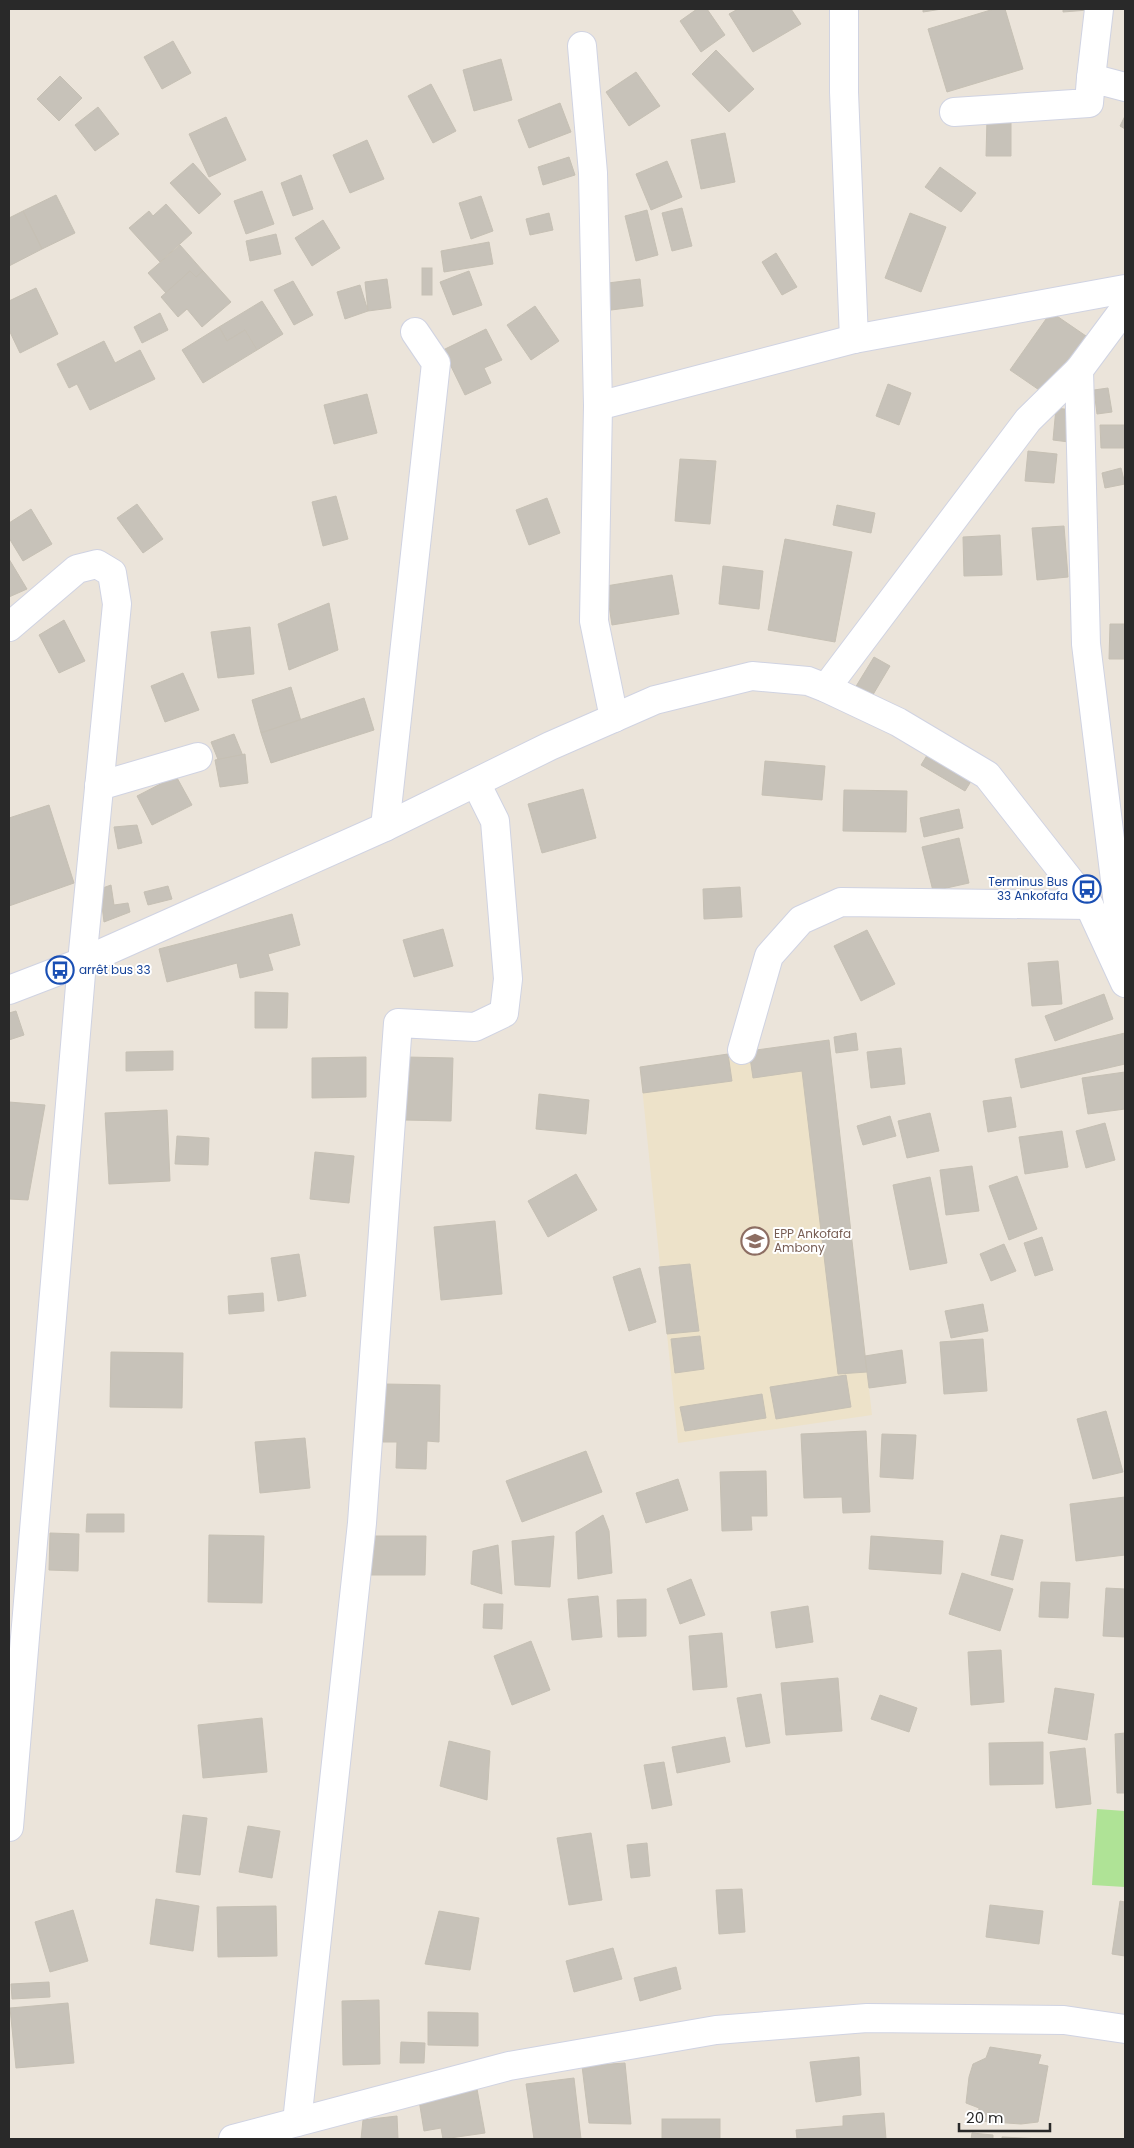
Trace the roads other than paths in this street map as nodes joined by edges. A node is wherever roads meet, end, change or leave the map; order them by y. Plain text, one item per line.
1 (844, 9) edge
2 (1099, 9) edge
3 (582, 46) dead end
4 (1091, 78) junction
5 (1125, 87) edge
6 (954, 112) dead end
7 (1125, 288) edge
8 (1125, 308) edge
9 (415, 332) dead end
10 (854, 339) junction
11 (1079, 370) junction
12 (598, 406) junction
13 (9, 626) edge
14 (826, 688) junction
15 (614, 718) junction
16 (198, 757) dead end
17 (476, 783) junction
18 (99, 786) junction
19 (385, 827) junction
20 (1089, 905) junction
21 (1125, 961) edge
22 (82, 962) junction
23 (1125, 984) edge
24 (9, 990) edge
25 (742, 1050) dead end
26 (9, 1827) edge
27 (1125, 2029) edge
28 (297, 2122) junction
29 (233, 2139) edge

1 - 10 street
2 - 4 street
3 - 12 street
4 - 5 street
4 - 6 street
7 - 10 street
8 - 11 street
9 - 19 street
10 - 12 street
11 - 14 street
11 - 21 street
12 - 15 street
13 - 18 street
14 - 15 street
14 - 20 street
15 - 17 street
16 - 18 street
17 - 19 street
17 - 28 street
18 - 22 street
19 - 22 street
20 - 23 street
20 - 25 street
22 - 24 street
22 - 26 street
27 - 28 street
28 - 29 street

